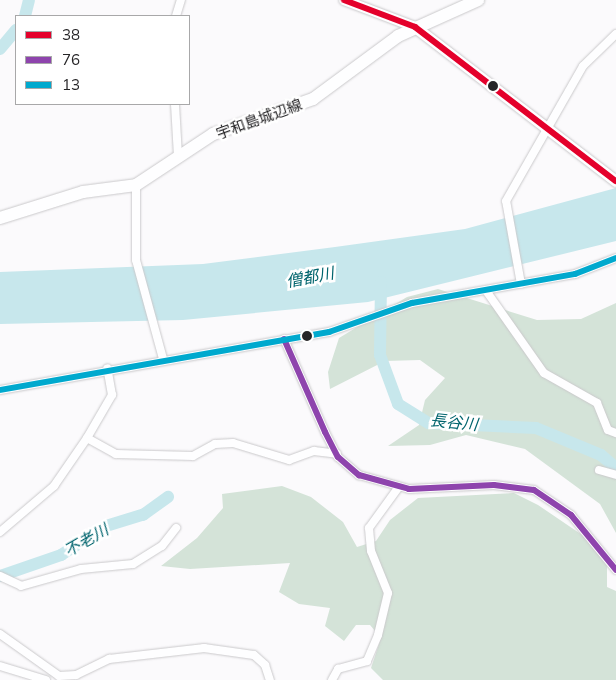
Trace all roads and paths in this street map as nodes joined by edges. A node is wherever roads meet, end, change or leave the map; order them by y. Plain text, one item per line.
1 (181, 0) edge
2 (344, 0) edge
3 (478, 0) edge
4 (176, 15) edge
5 (415, 27) junction
6 (616, 34) edge
7 (175, 105) edge
8 (550, 130) junction
9 (178, 156) junction
10 (614, 180) edge
11 (136, 185) junction
12 (0, 218) edge
13 (616, 258) edge
14 (520, 284) junction
15 (487, 292) junction
16 (284, 339) junction
17 (162, 358) junction
18 (107, 368) junction
19 (0, 390) edge
20 (616, 433) edge
21 (87, 438) junction
22 (336, 454) junction
23 (599, 470) dead end
24 (616, 475) edge
25 (398, 488) junction
26 (176, 528) dead end
27 (0, 532) edge
28 (616, 570) edge
29 (0, 576) edge
30 (0, 634) edge
31 (0, 666) edge
32 (58, 678) edge
33 (46, 680) edge
34 (270, 680) edge
35 (332, 680) edge

1 - 4 street
2 - 5 street
3 - 5 main road, 宇和島城辺線
5 - 8 main road
5 - 9 main road, 宇和島城辺線
6 - 8 street
7 - 9 street
8 - 10 main road
8 - 14 street
9 - 11 main road, 宇和島城辺線
11 - 12 main road, 宇和島城辺線
11 - 17 street
13 - 14 street
14 - 15 street
15 - 16 street
15 - 20 street
16 - 17 street
16 - 22 street
17 - 18 street
18 - 19 street
18 - 21 street
21 - 22 street
21 - 27 street
22 - 25 street
23 - 24 street
25 - 28 street
25 - 35 street
26 - 29 street
30 - 32 street
31 - 33 street
32 - 34 street

